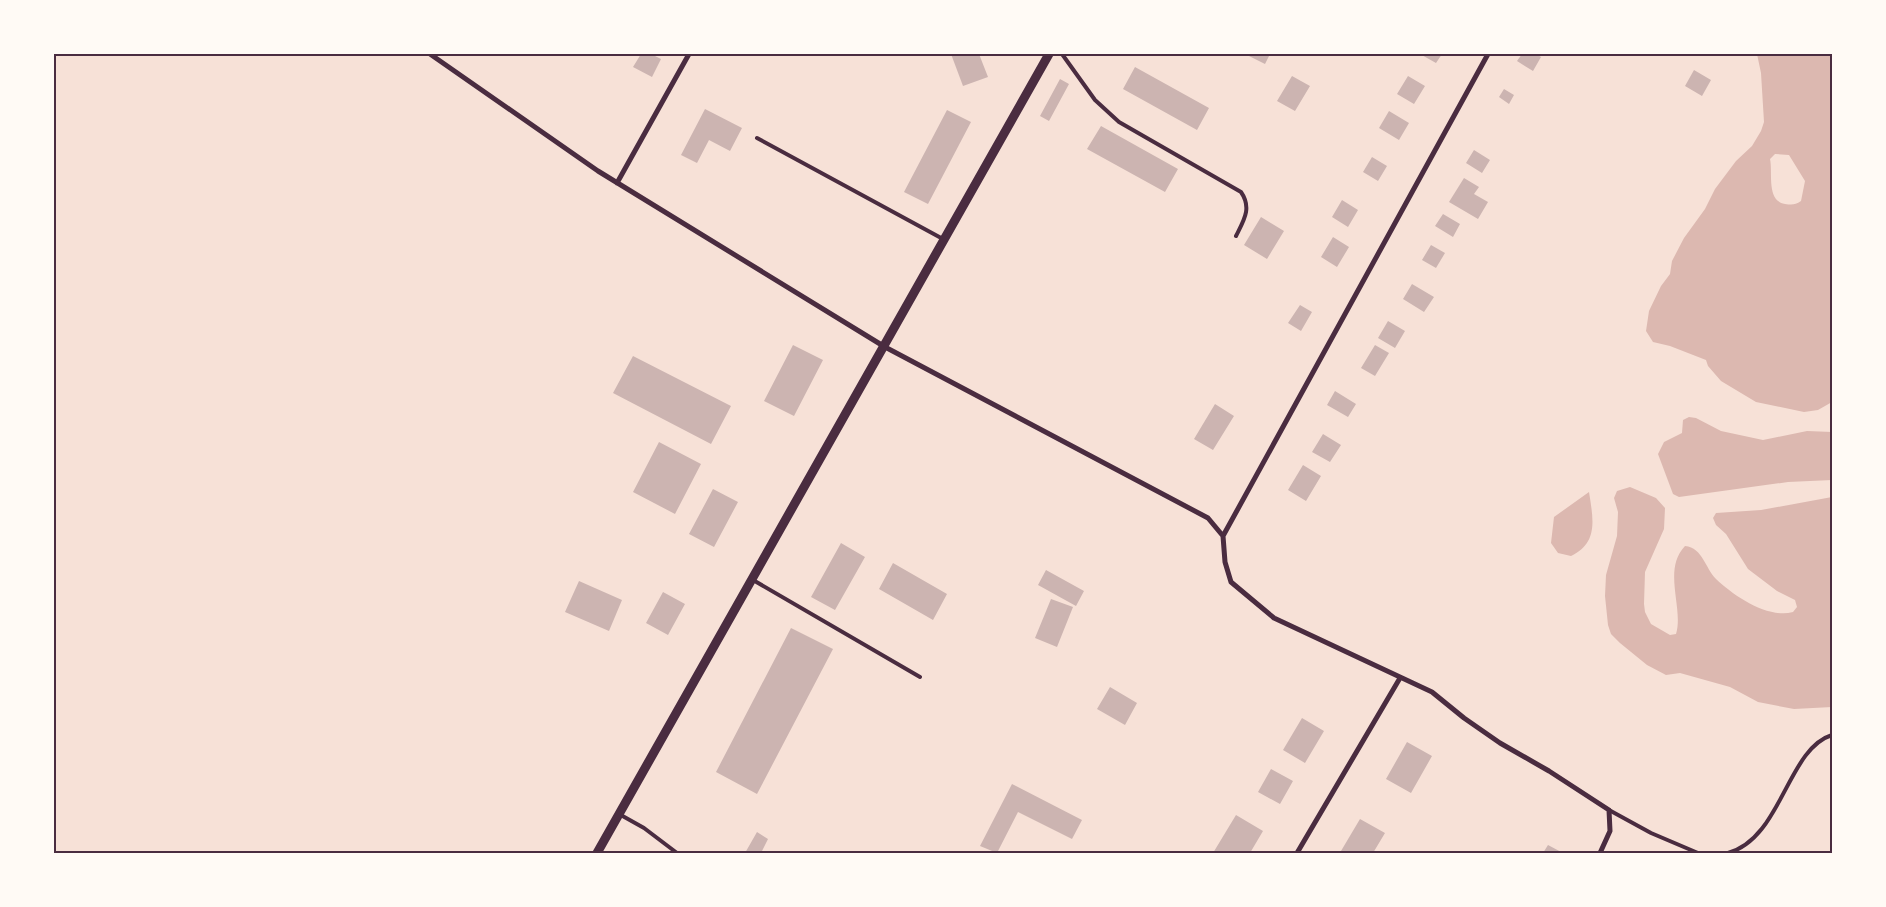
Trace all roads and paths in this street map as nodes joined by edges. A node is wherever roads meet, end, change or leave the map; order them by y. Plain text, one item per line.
1 (430, 54) edge
2 (689, 54) edge
3 (1049, 54) edge
4 (1062, 54) edge
5 (1488, 54) edge
6 (757, 138) dead end
7 (617, 183) junction
8 (1236, 236) dead end
9 (945, 240) junction
10 (885, 347) junction
11 (1223, 536) junction
12 (753, 580) junction
13 (920, 677) dead end
14 (1400, 678) junction
15 (1832, 735) edge
16 (1609, 810) junction
17 (620, 814) junction
18 (597, 853) edge
19 (677, 853) edge
20 (1297, 853) edge
21 (1600, 853) edge
22 (1698, 853) edge
23 (1728, 853) edge

1 - 7 street
2 - 7 street
3 - 9 street
4 - 8 lane
5 - 11 street
6 - 9 lane
7 - 10 street
9 - 10 street
10 - 11 street
10 - 12 street
11 - 14 street
12 - 13 lane
12 - 17 street
14 - 16 street
14 - 20 street
15 - 23 lane
16 - 21 street
16 - 22 lane
17 - 18 street
17 - 19 lane

